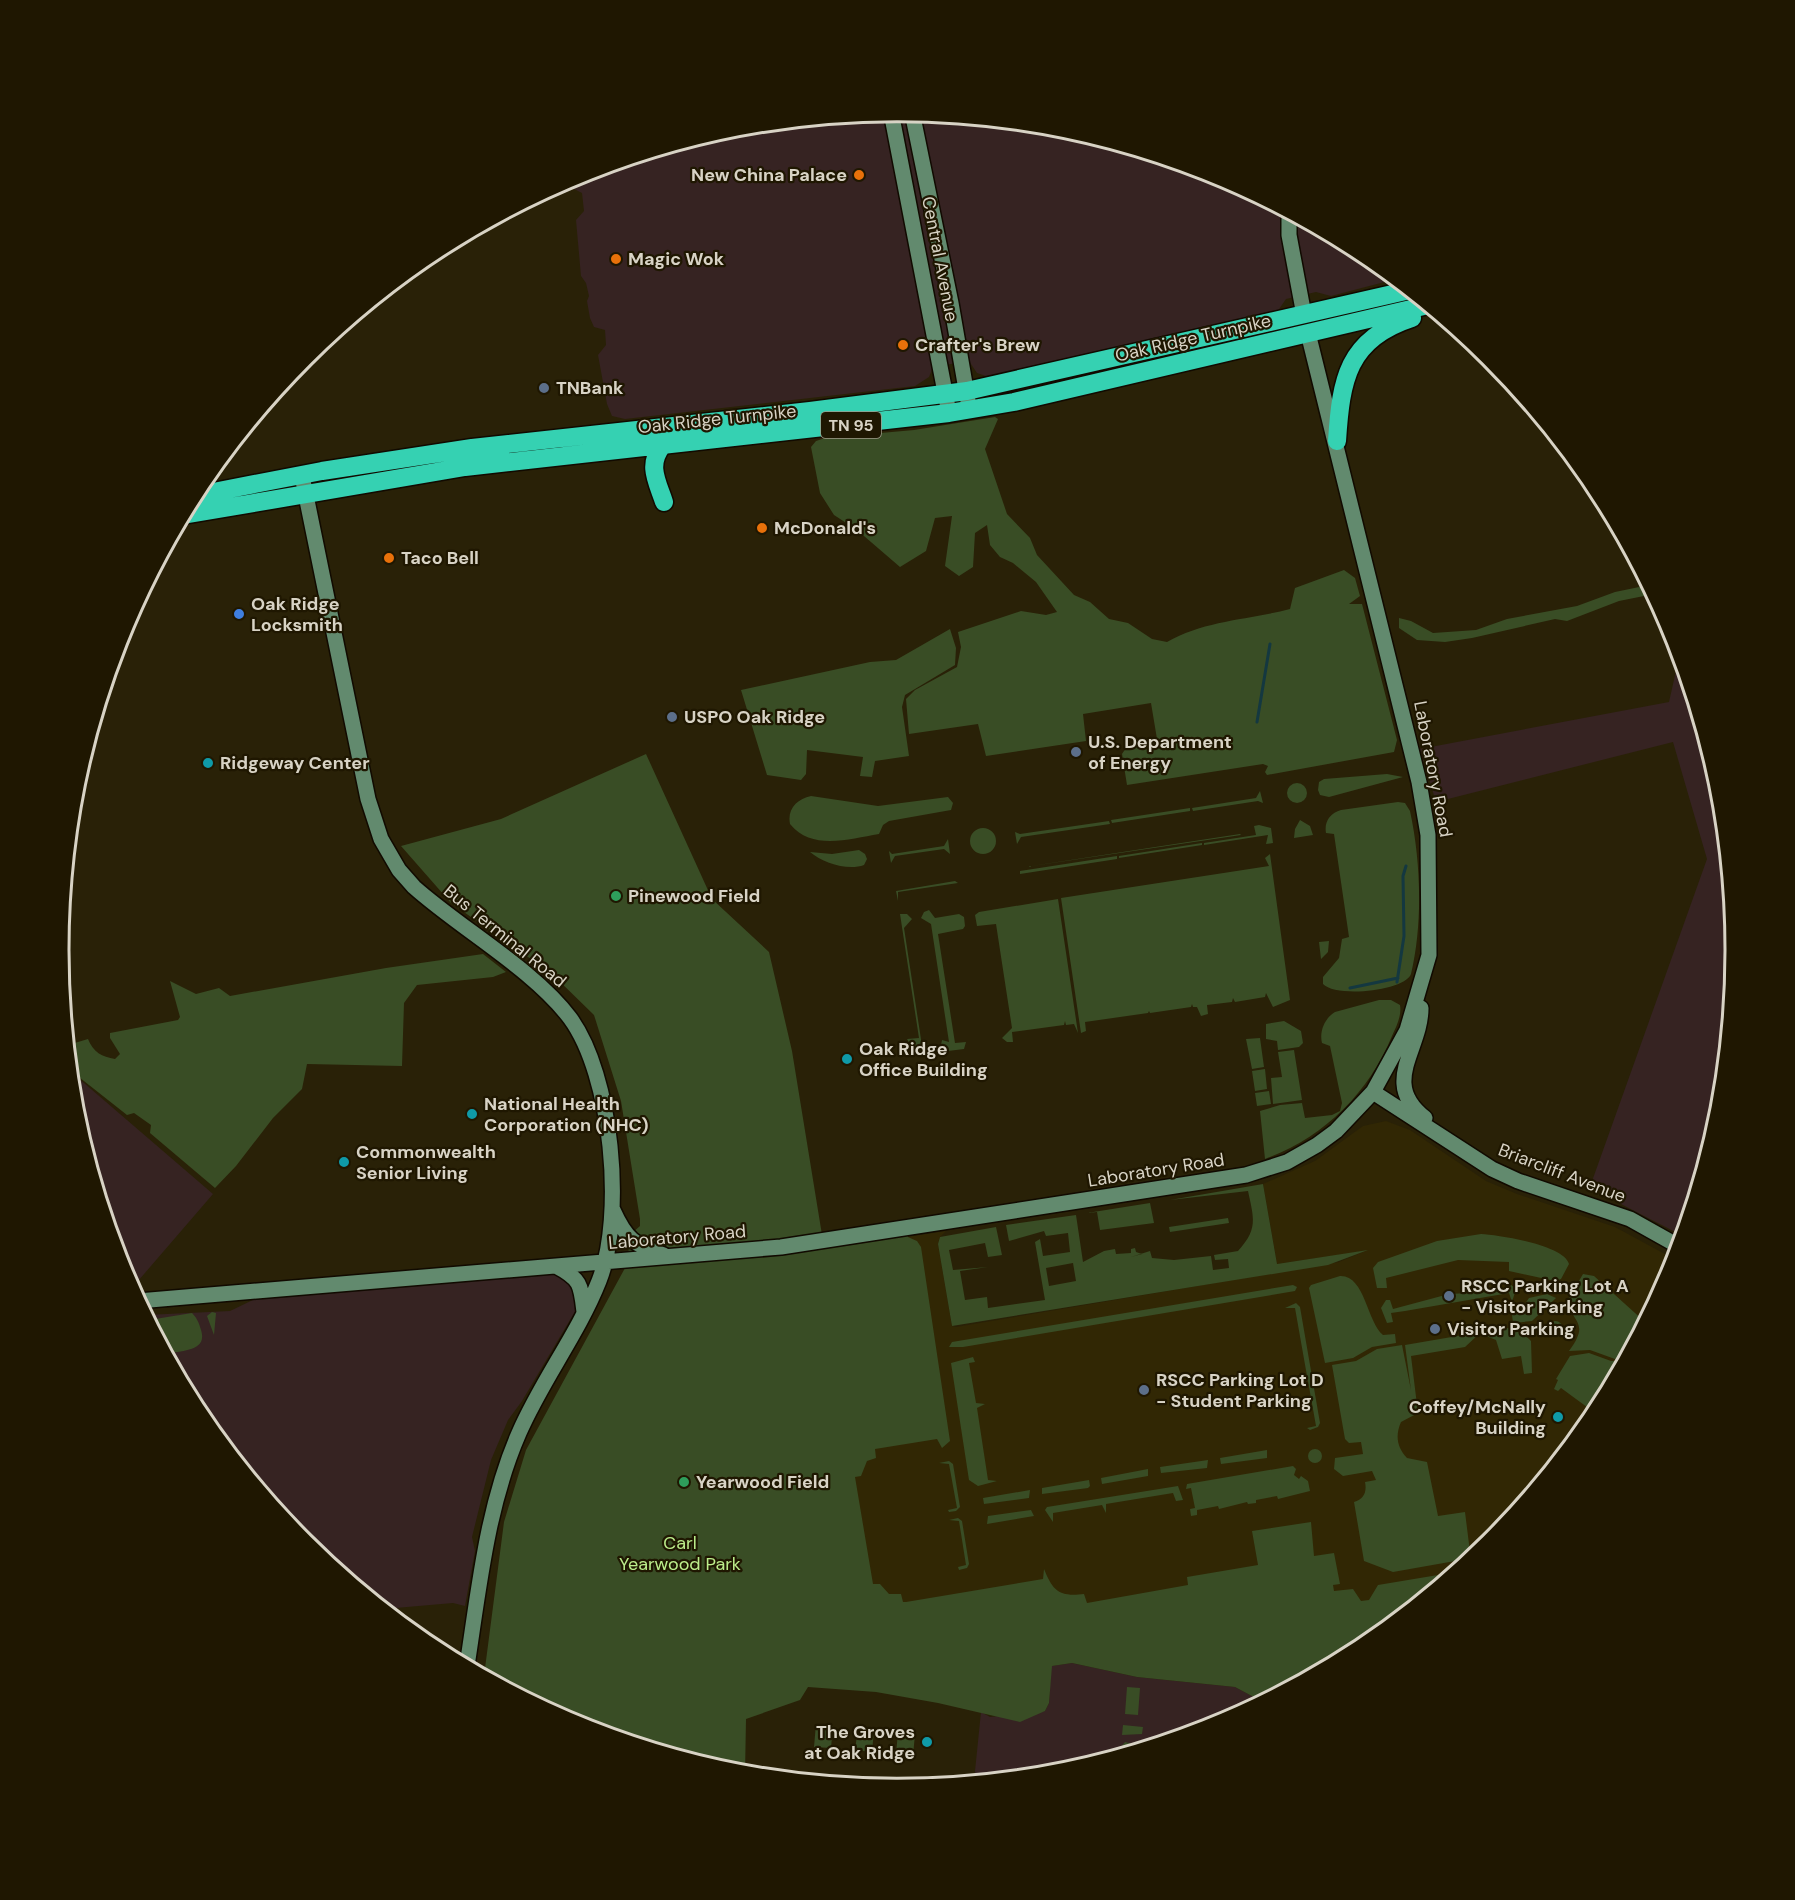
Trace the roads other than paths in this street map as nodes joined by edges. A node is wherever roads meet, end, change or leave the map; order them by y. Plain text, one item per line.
1 (893, 122) edge
2 (914, 122) edge
3 (1289, 220) edge
4 (934, 224) junction
5 (915, 229) junction
6 (1401, 292) edge
7 (951, 303) junction
8 (931, 307) junction
9 (1419, 307) edge
10 (1426, 313) edge
11 (1304, 315) junction
12 (1308, 333) junction
13 (967, 392) junction
14 (945, 394) junction
15 (969, 410) junction
16 (949, 413) junction
17 (604, 434) junction
18 (1337, 441) junction
19 (662, 446) junction
20 (614, 450) junction
21 (302, 476) junction
22 (207, 493) edge
23 (305, 494) junction
24 (664, 502) dead end
25 (194, 513) edge
26 (1419, 997) junction
27 (1373, 1092) junction
28 (1478, 1161) junction
29 (612, 1208) junction
30 (1672, 1243) edge
31 (670, 1257) junction
32 (606, 1262) junction
33 (556, 1266) junction
34 (147, 1300) edge
35 (584, 1312) junction
36 (468, 1659) edge

1 - 5 street, Central Avenue
2 - 4 street, Central Avenue
3 - 11 street
4 - 5 street
4 - 7 street, Central Avenue
5 - 8 street, Central Avenue
6 - 11 highway, Oak Ridge Turnpike / TN 95
7 - 8 street
7 - 13 street, Central Avenue
8 - 14 street, Central Avenue
9 - 12 highway, Oak Ridge Turnpike / TN 95
10 - 18 highway
11 - 12 highway
11 - 13 highway, Oak Ridge Turnpike / TN 95
12 - 15 highway, Oak Ridge Turnpike / TN 95
12 - 18 street, Laboratory Road
13 - 14 highway, Oak Ridge Turnpike / TN 95
13 - 15 street, Central Avenue
14 - 16 street, Central Avenue
14 - 17 highway, Oak Ridge Turnpike / TN 95
15 - 16 highway, Oak Ridge Turnpike / TN 95
16 - 19 highway, Oak Ridge Turnpike / TN 95
17 - 20 highway
17 - 21 highway, Oak Ridge Turnpike / TN 95
18 - 26 street, Laboratory Road
19 - 20 highway, Oak Ridge Turnpike / TN 95
19 - 24 highway
20 - 23 highway, Oak Ridge Turnpike / TN 95
21 - 22 highway, Oak Ridge Turnpike / TN 95
21 - 23 street, Bus Terminal Road
23 - 25 highway, Oak Ridge Turnpike / TN 95
23 - 29 street, Bus Terminal Road
26 - 27 street, Laboratory Road
26 - 28 street
27 - 28 street, Briarcliff Avenue
27 - 31 street, Laboratory Road
28 - 30 street, Briarcliff Avenue
29 - 31 street
29 - 32 street, Bus Terminal Road
31 - 32 street, Laboratory Road
32 - 33 street, Laboratory Road
32 - 35 street, Bus Terminal Road
33 - 34 street, Laboratory Road
33 - 35 street
35 - 36 street, Bus Terminal Road

